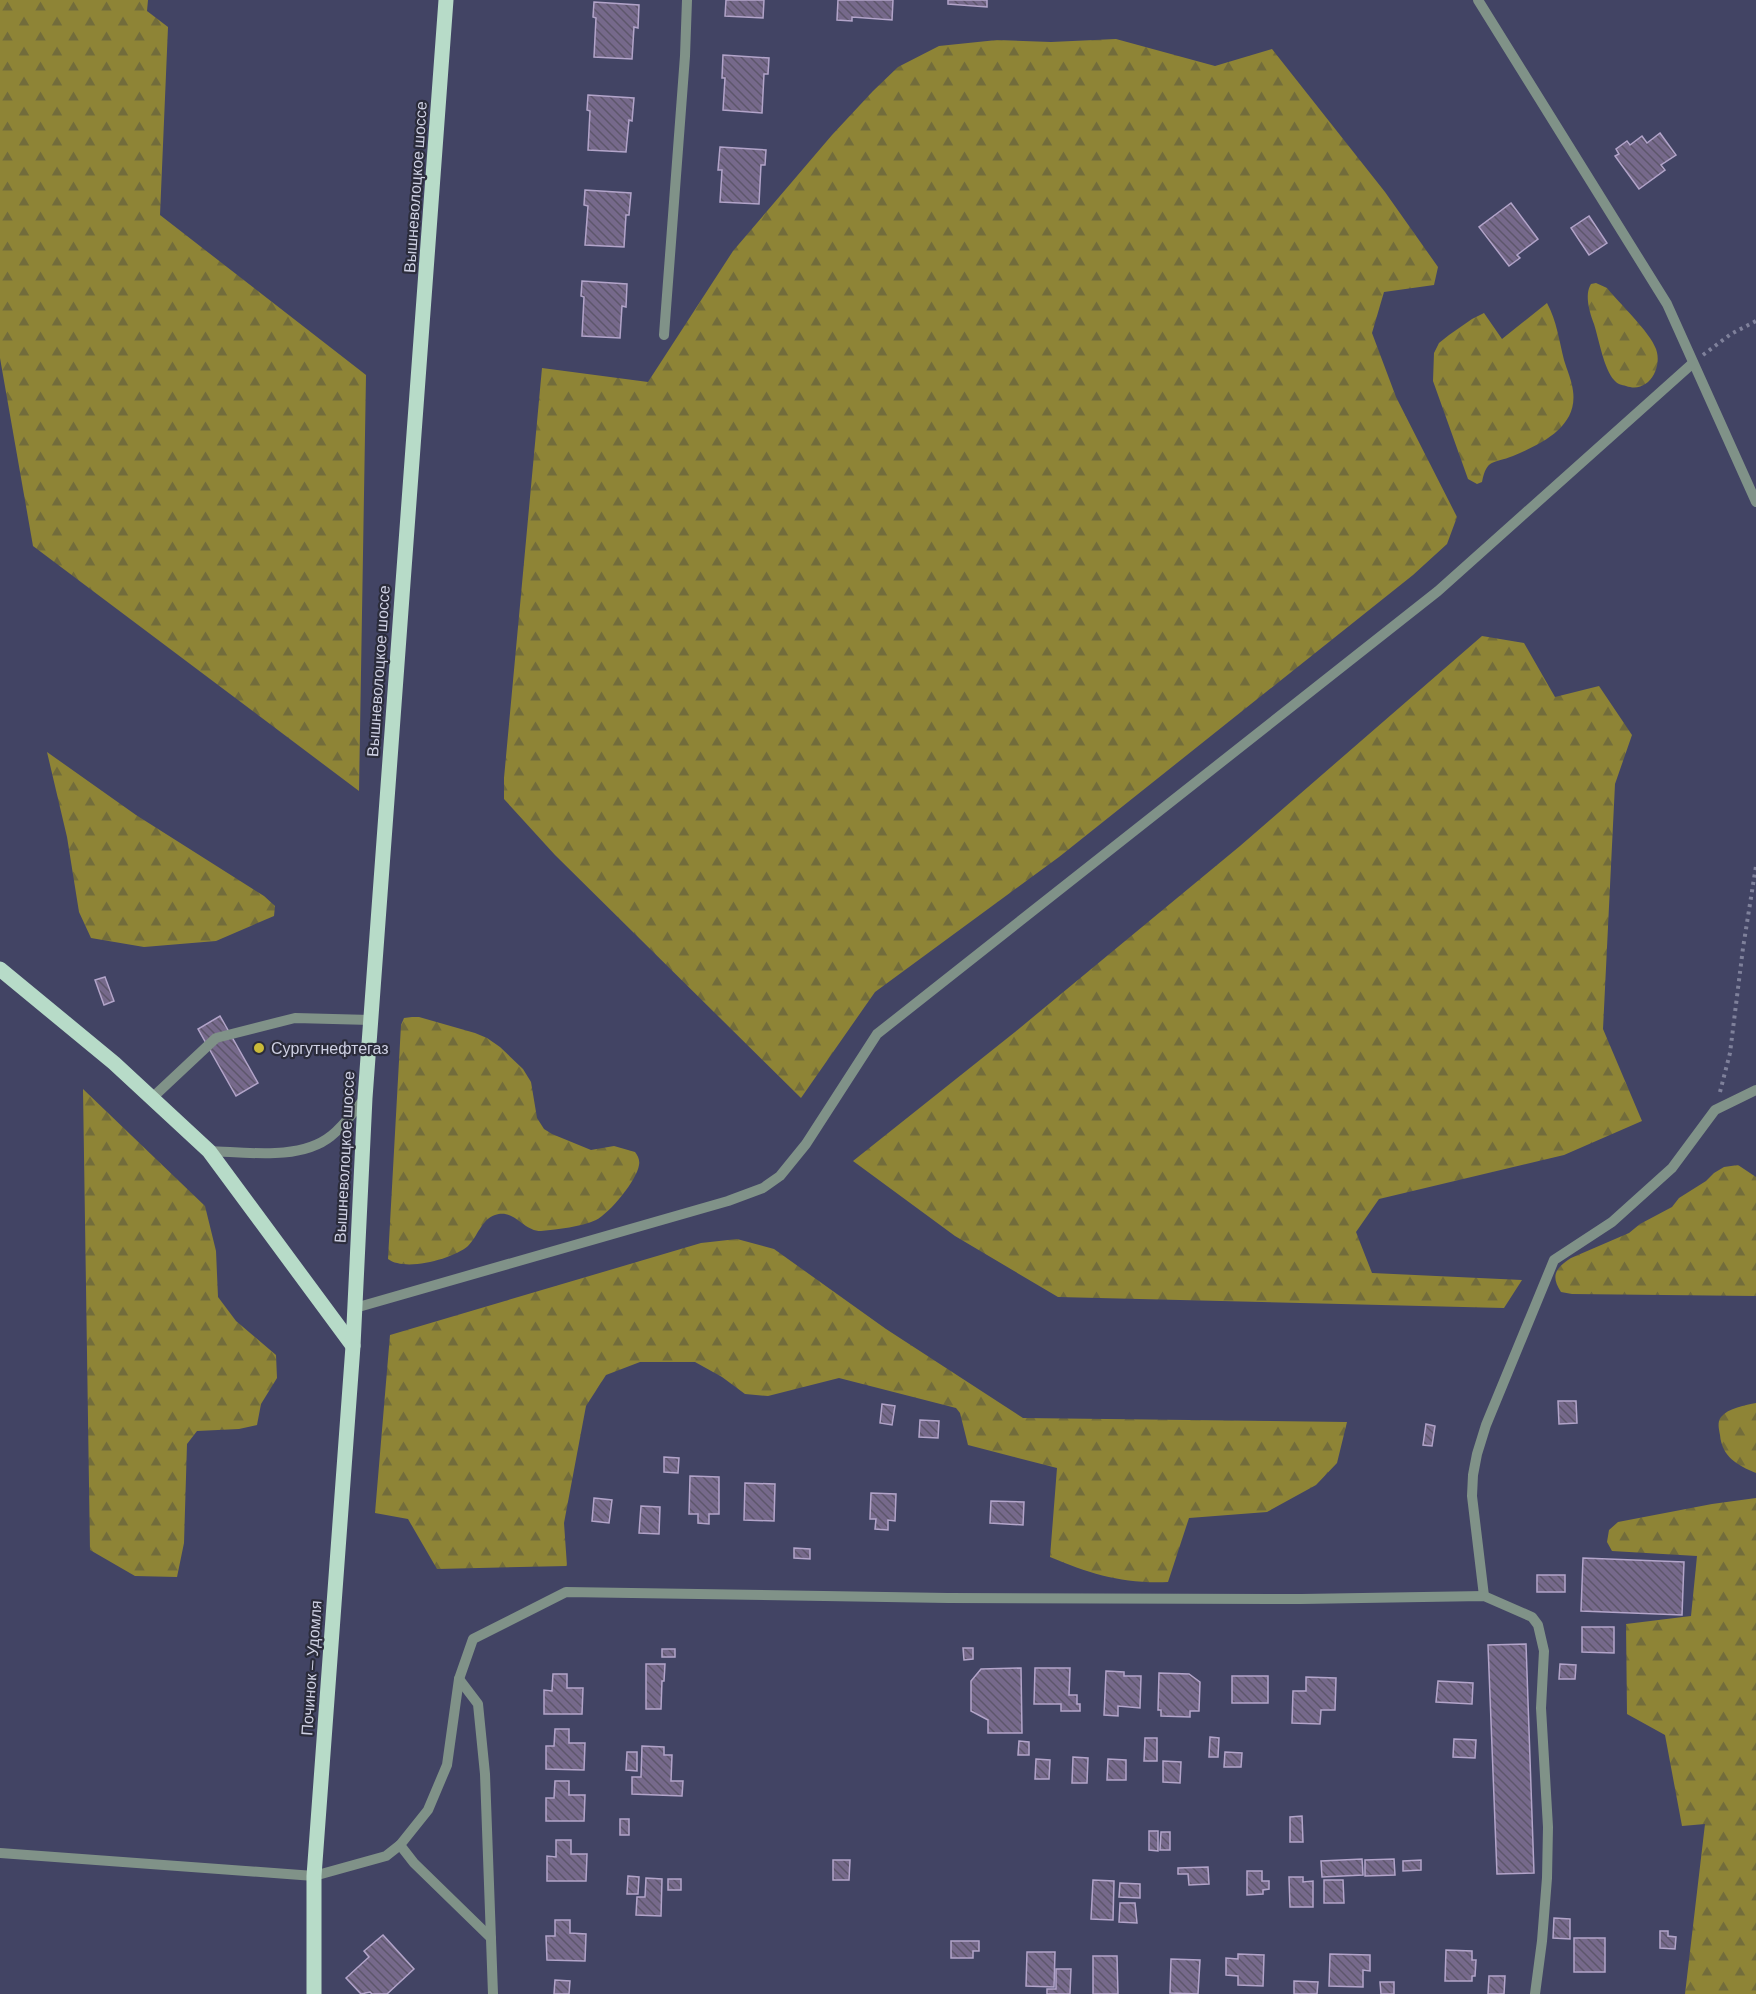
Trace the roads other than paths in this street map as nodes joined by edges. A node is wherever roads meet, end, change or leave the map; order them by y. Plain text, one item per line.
1 (447, 0) edge
2 (687, 0) edge
3 (1478, 0) edge
4 (664, 335) dead end
5 (1693, 363) junction
6 (1756, 502) edge
7 (0, 969) edge
8 (371, 1020) junction
9 (1756, 1090) edge
10 (152, 1098) junction
11 (365, 1098) junction
12 (209, 1151) junction
13 (355, 1308) junction
14 (353, 1346) junction
15 (1484, 1596) junction
16 (459, 1679) junction
17 (400, 1845) junction
18 (0, 1853) edge
19 (314, 1876) junction
20 (491, 1938) junction
21 (314, 1994) edge
22 (493, 1994) edge
23 (1535, 1994) edge

1 - 8 main road, Вышневолоцкое шоссе
2 - 4 street
3 - 5 street
5 - 6 street
5 - 13 street
7 - 10 main road
8 - 10 street
8 - 11 main road, Вышневолоцкое шоссе
9 - 15 street
10 - 12 main road
11 - 12 street
11 - 13 main road, Вышневолоцкое шоссе
12 - 14 main road
13 - 14 main road, Вышневолоцкое шоссе
14 - 19 main road, Починок — Удомля
15 - 16 street
15 - 23 street
16 - 17 street
16 - 20 street
17 - 19 street
17 - 20 street
18 - 19 street
19 - 21 main road, Починок — Удомля
20 - 22 street

